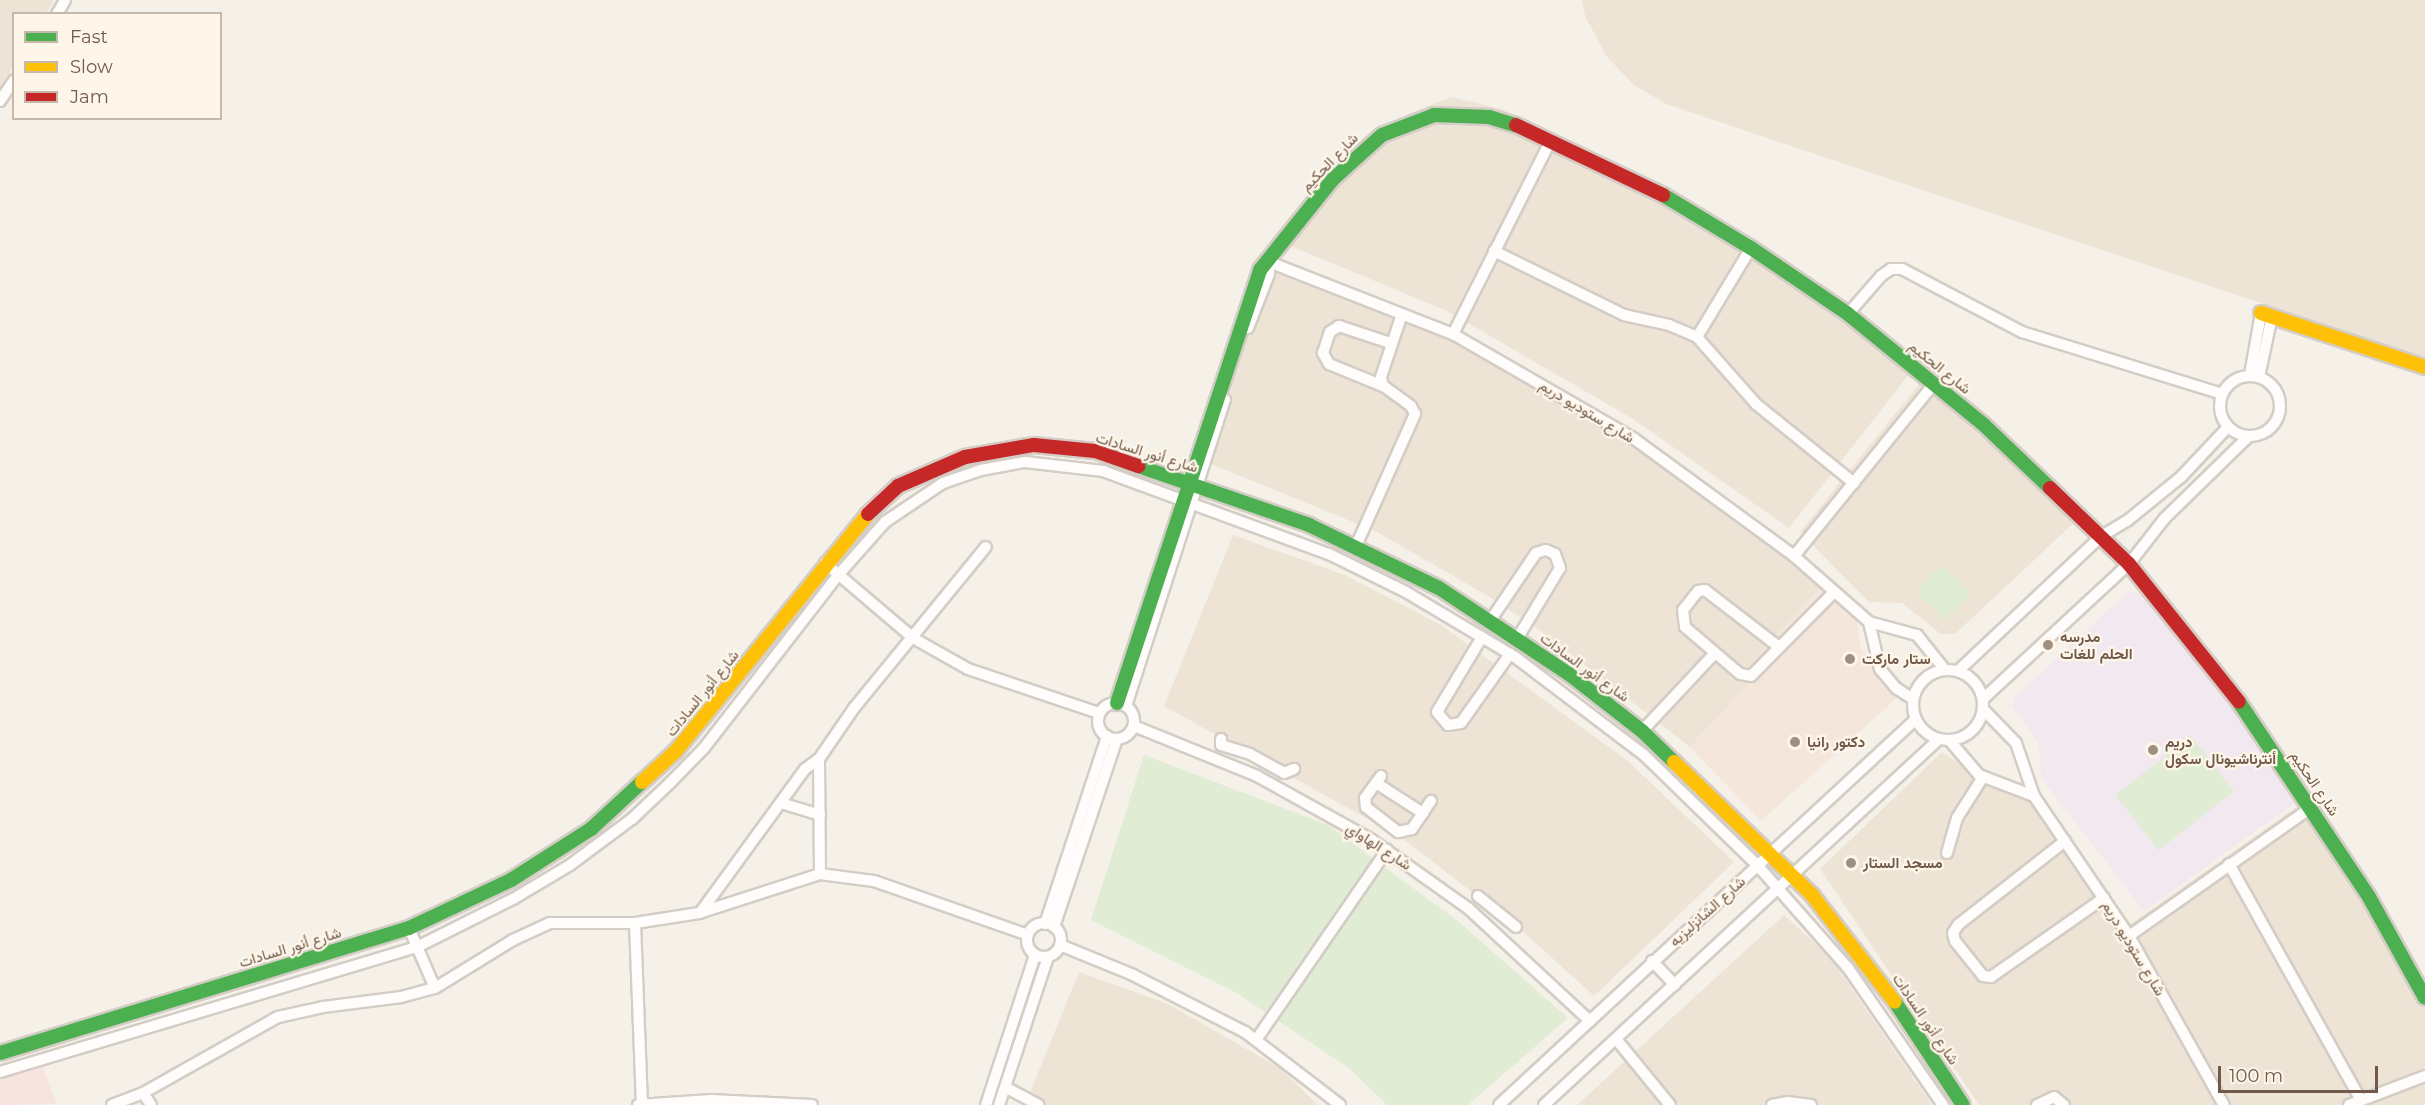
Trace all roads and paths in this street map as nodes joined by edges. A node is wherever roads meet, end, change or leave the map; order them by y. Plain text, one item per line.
1 (12, 83) edge
2 (0, 101) edge
3 (1551, 140) junction
4 (1751, 248) junction
5 (1494, 251) junction
6 (1269, 262) junction
7 (1402, 314) junction
8 (1848, 314) junction
9 (2267, 314) joint
10 (1453, 334) junction
11 (1697, 337) junction
12 (1390, 344) junction
13 (2425, 366) edge
14 (2254, 376) junction
15 (1934, 384) junction
16 (1383, 386) junction
17 (2222, 394) junction
18 (2228, 426) junction
19 (2249, 436) junction
20 (953, 461) junction
21 (958, 478) junction
22 (1854, 483) junction
23 (1194, 484) junction
24 (1189, 501) junction
25 (2100, 537) junction
26 (1356, 546) junction
27 (986, 547) dead end
28 (1794, 556) junction
29 (825, 563) junction
30 (2129, 564) junction
31 (840, 574) junction
32 (1834, 592) junction
33 (1490, 621) junction
34 (1869, 622) junction
35 (1482, 637) junction
36 (913, 638) junction
37 (1517, 639) junction
38 (1779, 647) junction
39 (1510, 654) junction
40 (1714, 654) junction
41 (1946, 670) junction
42 (1958, 671) junction
43 (1913, 699) junction
44 (1122, 704) junction
45 (1984, 704) junction
46 (1100, 713) junction
47 (1916, 719) junction
48 (1134, 726) junction
49 (1642, 731) junction
50 (1112, 737) junction
51 (1221, 739) dead end
52 (1939, 739) junction
53 (1950, 741) junction
54 (1250, 754) junction
55 (819, 759) junction
56 (1264, 760) junction
57 (1294, 769) dead end
58 (1244, 770) junction
59 (1257, 776) junction
60 (1983, 777) junction
61 (2034, 796) junction
62 (1431, 801) dead end
63 (781, 803) junction
64 (2312, 807) junction
65 (1423, 813) junction
66 (820, 815) junction
67 (1383, 822) junction
68 (1372, 840) junction
69 (2065, 841) junction
70 (1387, 850) junction
71 (1947, 853) dead end
72 (1770, 854) junction
73 (2229, 864) junction
74 (1758, 866) junction
75 (820, 874) junction
76 (1794, 876) junction
77 (1780, 889) junction
78 (1478, 896) dead end
79 (2104, 898) junction
80 (1490, 906) junction
81 (699, 913) junction
82 (1502, 916) junction
83 (1480, 918) junction
84 (635, 922) junction
85 (1050, 925) junction
86 (1516, 927) dead end
87 (409, 928) junction
88 (1492, 928) junction
89 (1028, 935) junction
90 (2129, 936) junction
91 (1060, 945) junction
92 (417, 947) junction
93 (1035, 955) junction
94 (1048, 957) junction
95 (1652, 961) junction
96 (1676, 985) junction
97 (435, 988) junction
98 (2425, 998) edge
99 (1590, 1021) junction
100 (1616, 1039) junction
101 (1256, 1040) junction
102 (0, 1053) edge
103 (0, 1072) edge
104 (2425, 1076) edge
105 (1005, 1087) junction
106 (143, 1093) junction
107 (1508, 1097) junction
108 (2361, 1100) junction
109 (112, 1105) edge
110 (151, 1105) edge
111 (641, 1105) edge
112 (812, 1105) edge
113 (986, 1105) edge
114 (999, 1105) edge
115 (1039, 1105) edge
116 (1340, 1105) edge
117 (1499, 1105) edge
118 (1518, 1105) edge
119 (1545, 1105) edge
120 (1670, 1105) edge
121 (1772, 1105) edge
122 (1811, 1105) edge
123 (1943, 1105) edge
124 (1962, 1105) edge
125 (2037, 1105) edge
126 (2064, 1105) edge
127 (2224, 1105) edge
128 (2349, 1105) edge

1 - 2 street
3 - 4 street, شارع الحكيم
3 - 5 street
3 - 6 street, شارع الحكيم
4 - 8 street, شارع الحكيم
4 - 11 street
5 - 10 street
5 - 11 street
6 - 7 street, شارع ستوديو دريم
6 - 23 street, شارع الحكيم
7 - 10 street, شارع ستوديو دريم
7 - 12 street
8 - 15 street, شارع الحكيم
8 - 17 street
9 - 13 street
9 - 14 street
10 - 28 street, شارع ستوديو دريم
11 - 22 street
12 - 16 street
12 - 16 street
14 - 17 street
14 - 19 street
15 - 22 street
15 - 25 street, شارع الحكيم
16 - 26 street
17 - 18 street
18 - 19 street
18 - 25 street
19 - 30 street
20 - 21 street
20 - 23 street, شارع أنور السادات
20 - 29 street, شارع أنور السادات
21 - 24 street, شارع أنور السادات
21 - 31 street, شارع أنور السادات
22 - 28 street
23 - 24 street, شارع الحكيم
23 - 26 street, شارع أنور السادات
24 - 35 street, شارع أنور السادات
24 - 44 street, شارع الحكيم
25 - 30 street, شارع الحكيم
25 - 42 street
26 - 33 street, شارع أنور السادات
27 - 36 street
28 - 32 street, شارع ستوديو دريم
29 - 31 street
29 - 87 street, شارع أنور السادات
30 - 45 street
30 - 64 street, شارع الحكيم
31 - 36 street
31 - 92 street, شارع أنور السادات
32 - 34 street, شارع ستوديو دريم
32 - 38 street
33 - 37 street, شارع أنور السادات
33 - 37 street
34 - 41 street, شارع ستوديو دريم
34 - 43 street
35 - 39 street, شارع أنور السادات
35 - 39 street
36 - 46 street
36 - 55 street
37 - 49 street, شارع أنور السادات
38 - 40 street
38 - 40 street
39 - 74 street, شارع أنور السادات
40 - 49 street
41 - 42 street
41 - 43 street
42 - 45 street
43 - 47 street
44 - 46 street
44 - 48 street
45 - 53 street
45 - 61 street, شارع ستوديو دريم
46 - 50 street
47 - 52 street
47 - 72 street, شارع الشانزليزيه
48 - 50 street
48 - 58 street, شارع الهاواي
49 - 72 street, شارع أنور السادات
50 - 85 street
51 - 54 street
52 - 53 street
52 - 76 street
53 - 60 street
54 - 56 street
54 - 58 street
55 - 63 street
55 - 66 street
56 - 57 street
56 - 59 street
58 - 59 street, شارع الهاواي
59 - 68 street, شارع الهاواي
60 - 61 street
60 - 71 street
61 - 69 street, شارع ستوديو دريم
62 - 65 street
63 - 66 street
63 - 81 street
64 - 73 street
64 - 98 street, شارع الحكيم
65 - 67 street
65 - 67 street
66 - 75 street
67 - 68 street
68 - 70 street, شارع الهاواي
69 - 79 street, شارع ستوديو دريم
69 - 79 street
70 - 83 street, شارع الهاواي
70 - 101 street
72 - 74 street, شارع الشانزليزيه
72 - 76 street, شارع أنور السادات
73 - 90 street
73 - 108 street
74 - 77 street, شارع أنور السادات
74 - 95 street, شارع الشانزليزيه
75 - 81 street
75 - 89 street
76 - 77 street
76 - 124 street, شارع أنور السادات
77 - 96 street
77 - 123 street, شارع أنور السادات
78 - 80 street
79 - 90 street, شارع ستوديو دريم
80 - 82 street
80 - 83 street
81 - 84 street
82 - 86 street
82 - 88 street
83 - 88 street, شارع الهاواي
84 - 97 street
84 - 111 street
85 - 89 street
85 - 91 street
87 - 92 street
87 - 102 street, شارع أنور السادات
88 - 99 street, شارع الهاواي
89 - 93 street
90 - 127 street, شارع ستوديو دريم
91 - 94 street
91 - 101 street
92 - 97 street
92 - 103 street, شارع أنور السادات
93 - 94 street
93 - 113 street
94 - 105 street
95 - 96 street
95 - 99 street, شارع الشانزليزيه
96 - 100 street
97 - 106 street
99 - 107 street, شارع الشانزليزيه
100 - 119 street
100 - 120 street
101 - 116 street
104 - 108 street
105 - 114 street
105 - 115 street
106 - 109 street
106 - 110 street
107 - 117 street, شارع الشانزليزيه
107 - 118 street
108 - 128 street
111 - 112 street
121 - 122 street
125 - 126 street

